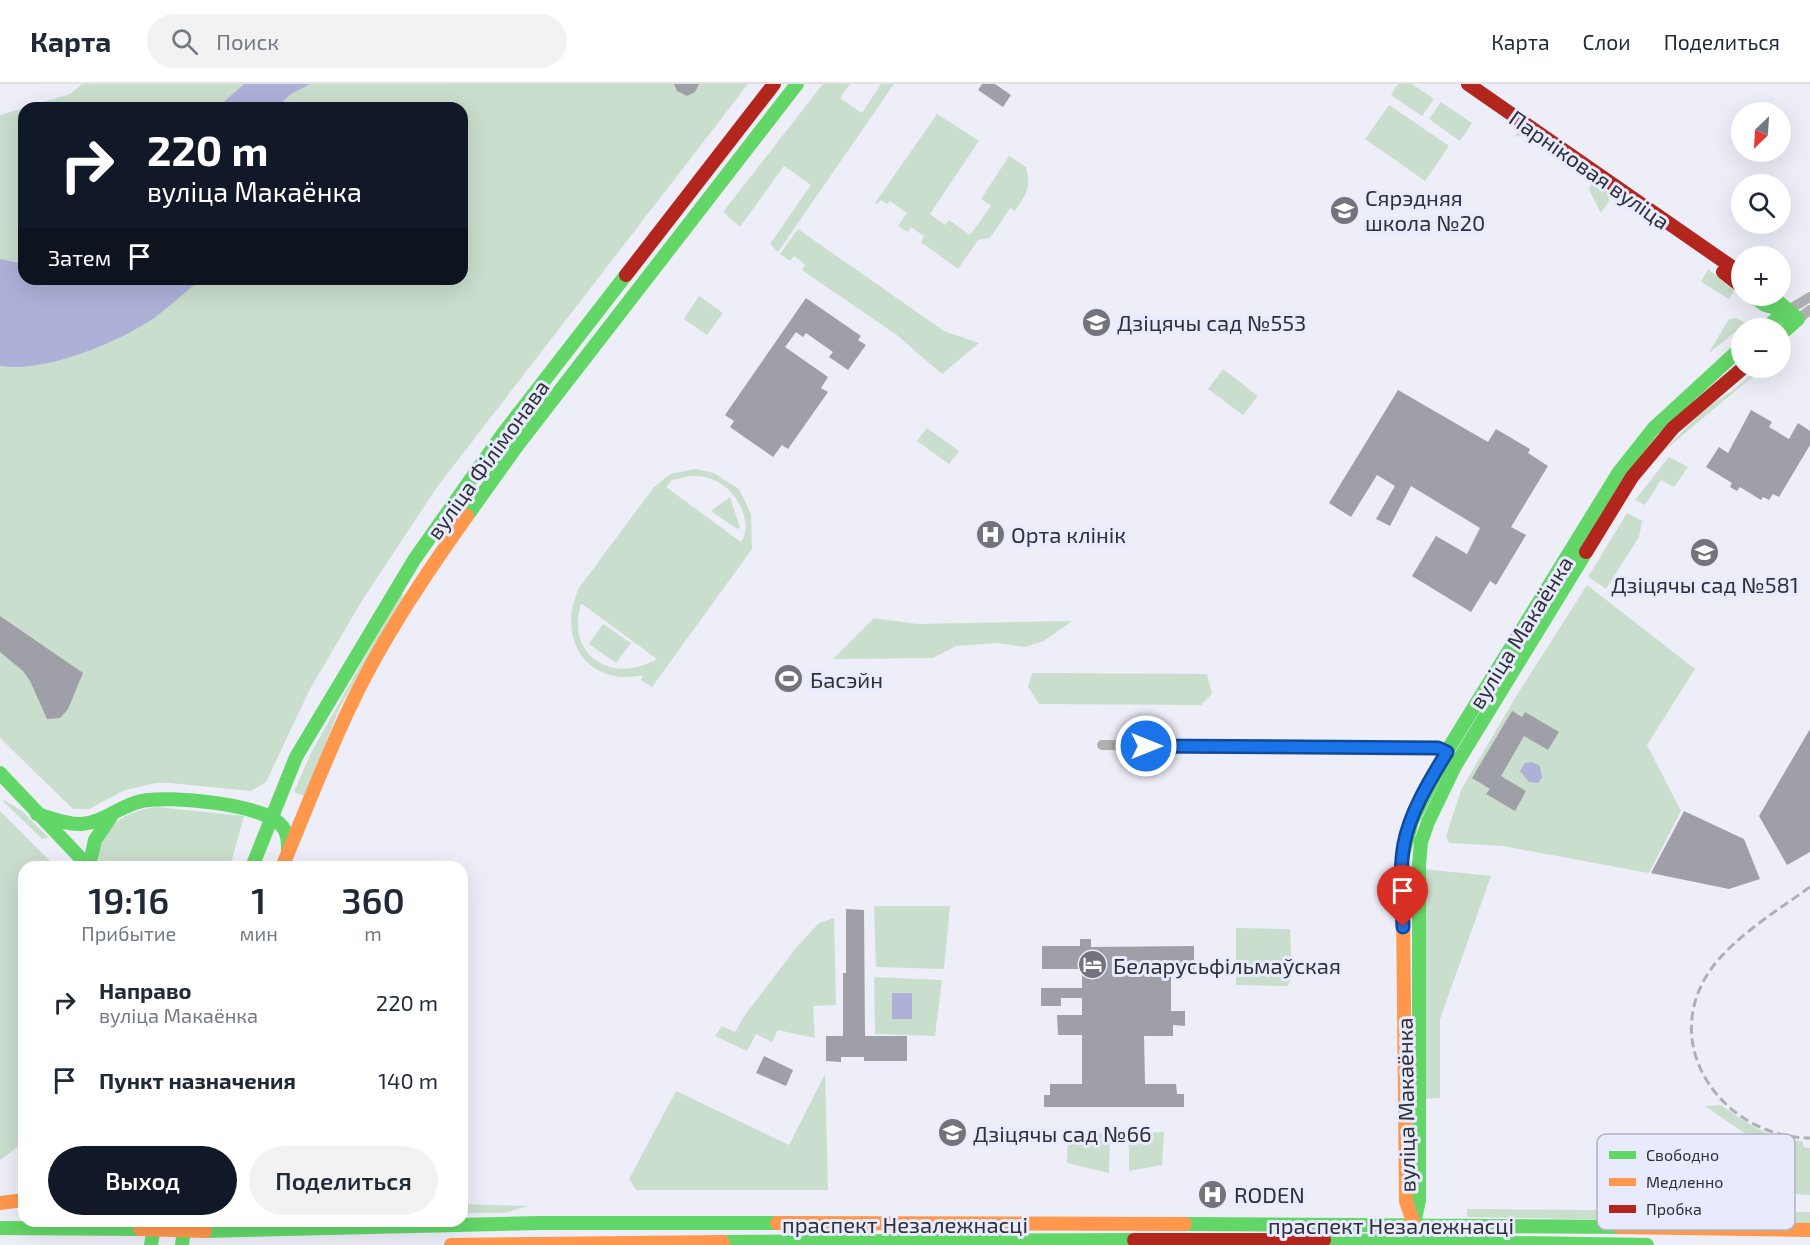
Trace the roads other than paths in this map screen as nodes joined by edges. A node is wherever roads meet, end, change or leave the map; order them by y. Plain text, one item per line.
1 (774, 84) edge
2 (797, 84) edge
3 (1468, 84) edge
4 (743, 124) junction
5 (757, 135) junction
6 (673, 215) junction
7 (687, 226) junction
8 (1682, 233) junction
9 (1731, 266) edge
10 (1731, 277) edge
11 (1810, 297) edge
12 (1768, 306) edge
13 (1783, 306) edge
14 (1810, 310) edge
15 (1792, 315) junction
16 (1786, 318) edge
17 (1790, 318) edge
18 (1731, 356) edge
19 (1731, 378) edge
20 (1606, 491) junction
21 (1619, 499) junction
22 (414, 560) junction
23 (429, 569) junction
24 (1102, 745) dead end
25 (1447, 752) junction
26 (0, 773) edge
27 (117, 810) junction
28 (37, 814) junction
29 (271, 817) junction
30 (1403, 850) junction
31 (1420, 852) junction
32 (83, 861) edge
33 (90, 861) edge
34 (254, 861) edge
35 (285, 861) edge
36 (18, 1201) edge
37 (0, 1203) edge
38 (468, 1220) edge
39 (505, 1224) junction
40 (468, 1225) edge
41 (1414, 1225) junction
42 (154, 1227) edge
43 (184, 1227) edge
44 (376, 1227) edge
45 (1597, 1227) edge
46 (0, 1228) edge
47 (1795, 1230) edge
48 (1810, 1230) edge
49 (1414, 1243) edge
50 (151, 1245) edge
51 (182, 1245) edge
52 (451, 1245) edge
53 (487, 1245) edge
54 (1647, 1245) edge

1 - 4 main road, вуліца Філімонава
2 - 5 main road, вуліца Філімонава
3 - 8 main road, Парніковая вуліца
4 - 5 main road
4 - 6 main road, вуліца Філімонава
5 - 7 main road, вуліца Філімонава
6 - 7 main road
6 - 22 main road, вуліца Філімонава
7 - 23 main road, вуліца Філімонава
8 - 9 main road, Парніковая вуліца
8 - 10 main road, Парніковая вуліца
11 - 15 street
12 - 15 main road
13 - 15 main road
14 - 15 street
15 - 16 main road
15 - 17 main road
18 - 20 main road, вуліца Макаёнка
19 - 21 main road, вуліца Макаёнка
20 - 21 main road
20 - 25 main road, вуліца Макаёнка
21 - 31 main road, вуліца Макаёнка
22 - 23 main road
22 - 29 main road, вуліца Філімонава
23 - 35 main road, вуліца Філімонава
24 - 25 street
25 - 30 main road, вуліца Макаёнка
26 - 28 main road
27 - 28 main road
27 - 29 main road
27 - 33 main road
28 - 32 main road
29 - 34 main road, вуліца Філімонава
29 - 35 main road
30 - 31 main road
30 - 41 main road, вуліца Макаёнка
31 - 41 main road, вуліца Макаёнка
36 - 37 main road
38 - 39 main road
39 - 40 main road, праспект Незалежнасці, bridge
39 - 41 main road, праспект Незалежнасці
41 - 45 main road, праспект Незалежнасці
41 - 49 main road
42 - 50 main road
43 - 51 main road
44 - 46 main road, праспект Незалежнасці, bridge
47 - 48 main road, праспект Незалежнасці
49 - 53 main road, праспект Незалежнасці
49 - 54 main road, праспект Незалежнасці
52 - 53 main road, праспект Незалежнасці

